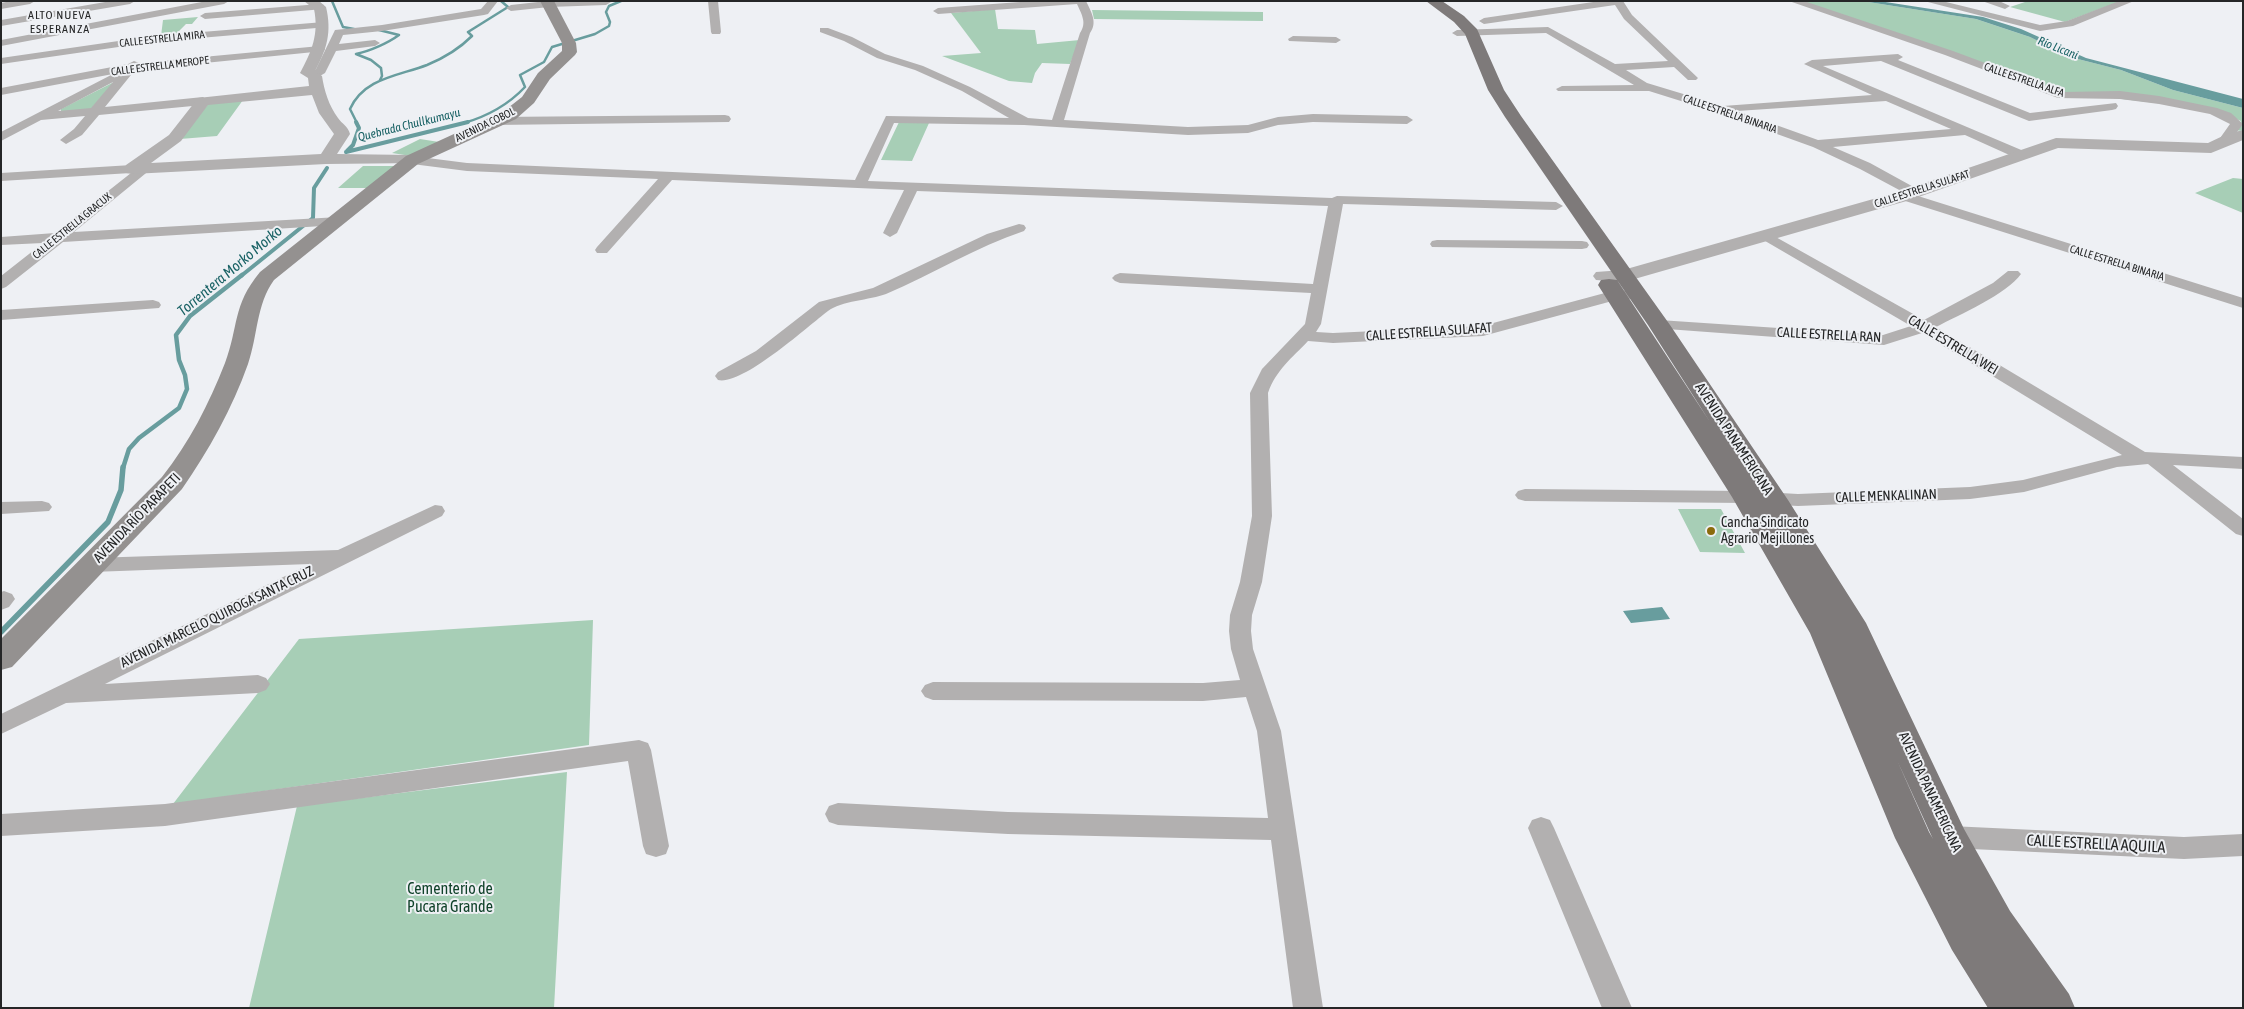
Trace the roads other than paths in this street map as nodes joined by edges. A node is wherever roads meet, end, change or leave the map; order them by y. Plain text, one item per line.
1 (30, 1) edge
2 (130, 1) edge
3 (134, 1) edge
4 (224, 1) edge
5 (493, 1) edge
6 (713, 1) edge
7 (1080, 1) edge
8 (1417, 1) edge
9 (1433, 1) edge
10 (1532, 1) edge
11 (1615, 1) edge
12 (1794, 1) edge
13 (1929, 1) edge
14 (1987, 1) edge
15 (2129, 1) edge
16 (606, 2) edge
17 (548, 3) edge
18 (315, 4) edge
19 (1, 6) edge
20 (936, 6) edge
21 (2005, 6) dead end
22 (511, 8) dead end
23 (1549, 12) junction
24 (154, 18) junction
25 (948, 22) dead end
26 (1, 23) edge
27 (324, 25) junction
28 (1461, 28) junction
29 (824, 30) dead end
30 (716, 32) dead end
31 (153, 38) junction
32 (1293, 40) dead end
33 (1336, 40) dead end
34 (1, 43) edge
35 (375, 43) dead end
36 (326, 48) junction
37 (1949, 53) junction
38 (1884, 58) junction
39 (1, 61) edge
40 (1674, 64) junction
41 (131, 67) junction
42 (1612, 68) junction
43 (1692, 78) dead end
44 (315, 83) junction
45 (1, 85) edge
46 (1654, 88) junction
47 (1562, 89) dead end
48 (1, 92) edge
49 (1886, 98) junction
50 (203, 100) junction
51 (2159, 100) junction
52 (1720, 109) junction
53 (96, 111) junction
54 (39, 116) junction
55 (725, 119) dead end
56 (1407, 120) dead end
57 (494, 122) junction
58 (1025, 122) junction
59 (1056, 124) junction
60 (1966, 132) junction
61 (4, 134) edge
62 (2243, 135) edge
63 (66, 140) dead end
64 (2224, 141) junction
65 (1817, 144) junction
66 (2021, 155) junction
67 (326, 159) junction
68 (412, 160) junction
69 (138, 169) junction
70 (669, 175) junction
71 (1, 177) edge
72 (860, 184) junction
73 (912, 187) junction
74 (1909, 195) junction
75 (1337, 200) dead end
76 (1556, 206) junction
77 (330, 221) junction
78 (1019, 228) dead end
79 (1573, 232) junction
80 (890, 233) dead end
81 (1765, 235) junction
82 (59, 237) junction
83 (1, 241) edge
84 (1437, 244) dead end
85 (602, 250) dead end
86 (2013, 274) dead end
87 (1120, 278) dead end
88 (1, 284) edge
89 (1620, 285) junction
90 (1319, 289) junction
91 (2243, 302) edge
92 (153, 305) dead end
93 (1, 314) edge
94 (1659, 325) junction
95 (1924, 327) junction
96 (1305, 336) junction
97 (724, 376) dead end
98 (2147, 458) junction
99 (2243, 463) edge
100 (1525, 495) dead end
101 (1760, 498) junction
102 (42, 507) dead end
103 (1, 508) edge
104 (434, 511) dead end
105 (2243, 529) edge
106 (342, 556) junction
107 (92, 565) junction
108 (1, 659) edge
109 (258, 684) dead end
110 (1255, 687) junction
111 (934, 691) dead end
112 (60, 696) junction
113 (1, 725) edge
114 (838, 814) dead end
115 (1, 825) edge
116 (1541, 828) dead end
117 (1282, 829) junction
118 (1950, 837) junction
119 (2243, 845) edge
120 (656, 846) dead end
121 (1308, 1008) edge
122 (1618, 1008) edge
123 (2012, 1008) edge
124 (2054, 1008) edge

1 - 19 street
2 - 26 street
3 - 24 street
4 - 24 street
5 - 36 street
6 - 30 street
7 - 20 street
7 - 59 street
8 - 28 main road
9 - 28 main road
10 - 23 street
11 - 23 street
11 - 40 street
12 - 37 street, CALLE ESTRELLA ALFA
13 - 15 street
14 - 21 street
16 - 17 street
17 - 22 street
17 - 57 main road, AVENIDA COBOL
18 - 24 street
18 - 27 street
20 - 25 street
23 - 28 street
24 - 31 street
24 - 34 street
27 - 31 street, CALLE ESTRELLA MIRA
27 - 36 street
28 - 42 street, CALLE ESTRELLA BINARIA
28 - 76 main road, AVENIDA PANAMERICANA
28 - 89 main road, AVENIDA PANAMERICANA
29 - 58 street
31 - 39 street, CALLE ESTRELLA MIRA
31 - 41 street
32 - 33 street
35 - 36 street, CALLE ESTRELLA MEROPE
36 - 41 street, CALLE ESTRELLA MEROPE
36 - 44 street
37 - 38 street
37 - 51 street, CALLE ESTRELLA ALFA
38 - 49 street
38 - 51 street
40 - 42 street
40 - 43 street
41 - 45 street
41 - 48 street, CALLE ESTRELLA MEROPE
41 - 53 street
41 - 54 street
42 - 46 street, CALLE ESTRELLA BINARIA
44 - 50 street
44 - 67 street
46 - 47 street
46 - 52 street, CALLE ESTRELLA BINARIA
49 - 52 street
49 - 60 street
50 - 53 street
50 - 69 street, CALLE ESTRELLA GRACUX
51 - 64 street, CALLE ESTRELLA ALFA
52 - 65 street, CALLE ESTRELLA BINARIA
53 - 54 street
53 - 63 street
54 - 61 street
55 - 57 street
56 - 59 street
57 - 68 main road, AVENIDA COBOL
58 - 59 street
58 - 72 street
60 - 65 street
60 - 66 street
62 - 64 street, CALLE ESTRELLA SULAFAT
64 - 66 street, CALLE ESTRELLA SULAFAT
65 - 74 street, CALLE ESTRELLA BINARIA
66 - 74 street, CALLE ESTRELLA SULAFAT
67 - 68 street
67 - 69 street
68 - 70 street
68 - 77 main road, AVENIDA RÍO PARAPETI
69 - 71 street
69 - 82 street, CALLE ESTRELLA GRACUX
70 - 72 street
70 - 85 street
72 - 73 street
73 - 80 street
73 - 90 street
74 - 81 street, CALLE ESTRELLA SULAFAT
74 - 91 street, CALLE ESTRELLA BINARIA
75 - 76 street
76 - 79 main road, AVENIDA PANAMERICANA
77 - 82 street
77 - 107 main road, AVENIDA RÍO PARAPETI
78 - 97 street
79 - 84 street
79 - 89 main road, AVENIDA PANAMERICANA
81 - 89 street, CALLE ESTRELLA SULAFAT
81 - 95 street, CALLE ESTRELLA WEI
82 - 83 street
82 - 88 street, CALLE ESTRELLA GRACUX
86 - 95 street, CALLE ESTRELLA RAN
87 - 90 street
89 - 94 main road, AVENIDA PANAMERICANA
89 - 96 street, CALLE ESTRELLA SULAFAT
89 - 101 main road, AVENIDA PANAMERICANA
90 - 96 street
92 - 93 street
94 - 95 street, CALLE ESTRELLA RAN
94 - 101 main road, AVENIDA PANAMERICANA
95 - 98 street, CALLE ESTRELLA WEI
96 - 110 street
98 - 99 street, CALLE MENKALINAN
98 - 101 street, CALLE MENKALINAN
98 - 105 street, CALLE ESTRELLA WEI
100 - 101 street, CALLE MENKALINAN
101 - 118 main road, AVENIDA PANAMERICANA
101 - 123 main road, AVENIDA PANAMERICANA
102 - 103 street
104 - 106 street, AVENIDA MARCELO QUIROGA SANTA CRUZ
106 - 107 street
106 - 112 street, AVENIDA MARCELO QUIROGA SANTA CRUZ
107 - 108 main road, AVENIDA RÍO PARAPETI
109 - 112 street
110 - 111 street
110 - 117 street
112 - 113 street, AVENIDA MARCELO QUIROGA SANTA CRUZ
114 - 117 street
115 - 120 street
116 - 122 street
117 - 121 street
118 - 119 street, CALLE ESTRELLA AQUILA
118 - 124 main road, AVENIDA PANAMERICANA

